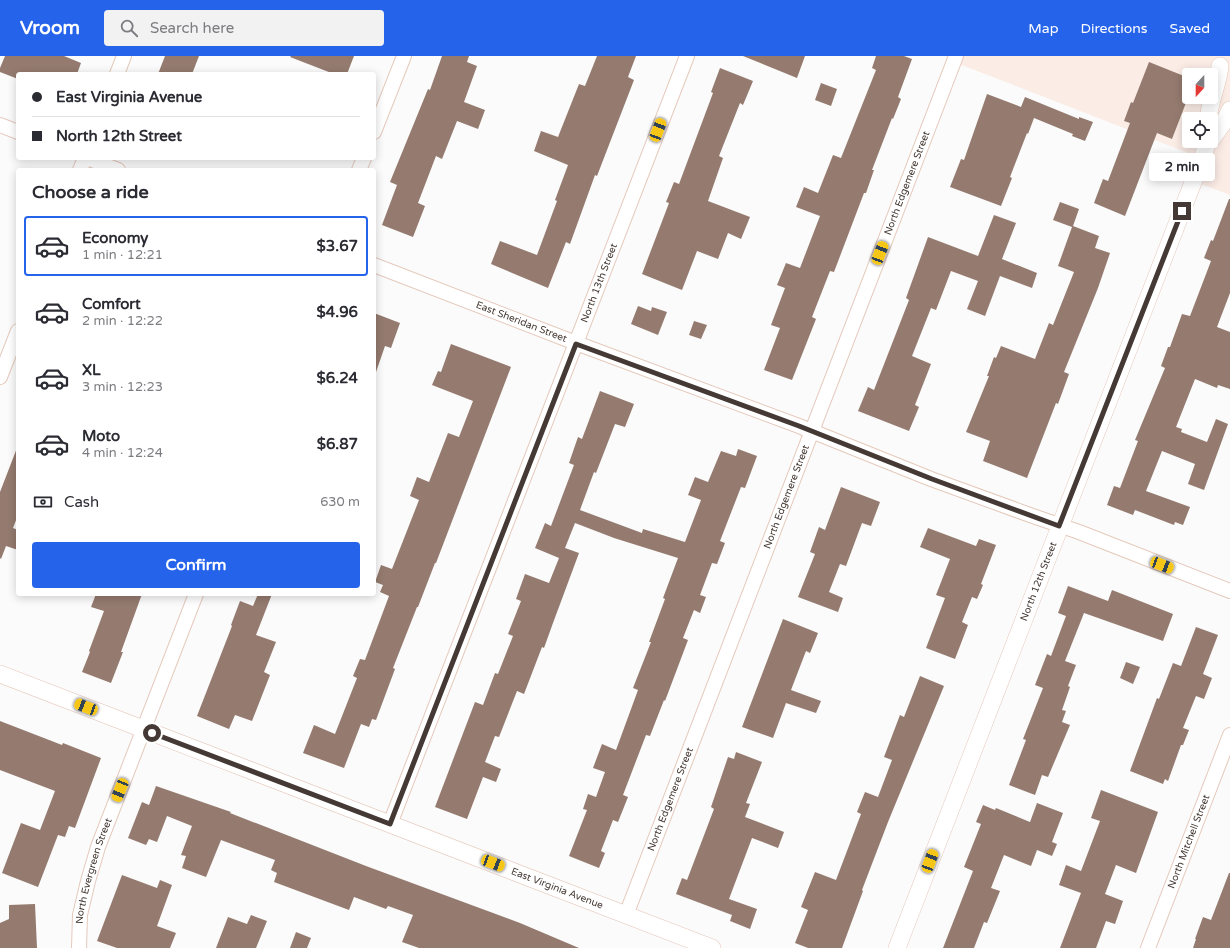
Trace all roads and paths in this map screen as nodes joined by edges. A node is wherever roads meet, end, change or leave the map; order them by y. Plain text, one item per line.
1 (124, 56) edge
2 (404, 56) edge
3 (687, 56) edge
4 (956, 56) edge
5 (1220, 63) edge
6 (118, 72) edge
7 (1230, 110) edge
8 (1209, 112) edge
9 (0, 125) edge
10 (376, 127) edge
11 (1218, 129) edge
12 (16, 131) edge
13 (1206, 148) edge
14 (91, 160) edge
15 (113, 168) edge
16 (376, 266) edge
17 (16, 336) edge
18 (576, 344) junction
19 (0, 377) edge
20 (811, 431) junction
21 (1059, 526) junction
22 (1230, 591) edge
23 (195, 596) edge
24 (0, 674) edge
25 (144, 729) junction
26 (1230, 734) edge
27 (390, 824) junction
28 (626, 915) junction
29 (79, 948) edge
30 (712, 948) edge
31 (897, 948) edge
32 (1148, 948) edge

1 - 6 street
2 - 10 street
3 - 18 street, North 13th Street
4 - 20 street, North Edgemere Street
5 - 8 street
7 - 11 street, North 12th Street
9 - 12 street
13 - 21 street, North 12th Street
14 - 15 street
16 - 18 street, East Sheridan Street
17 - 19 street
18 - 20 street, East Sheridan Street
18 - 27 street, North 13th Street
20 - 21 street, East Sheridan Street
20 - 28 street, North Edgemere Street
21 - 22 street, East Sheridan Street
21 - 31 street, North 12th Street
23 - 25 street, North Evergreen Street
24 - 25 street, East Virginia Avenue
25 - 27 street, East Virginia Avenue
25 - 29 street, North Evergreen Street
26 - 32 street, North Mitchell Street
27 - 28 street, East Virginia Avenue
28 - 30 street, East Virginia Avenue

